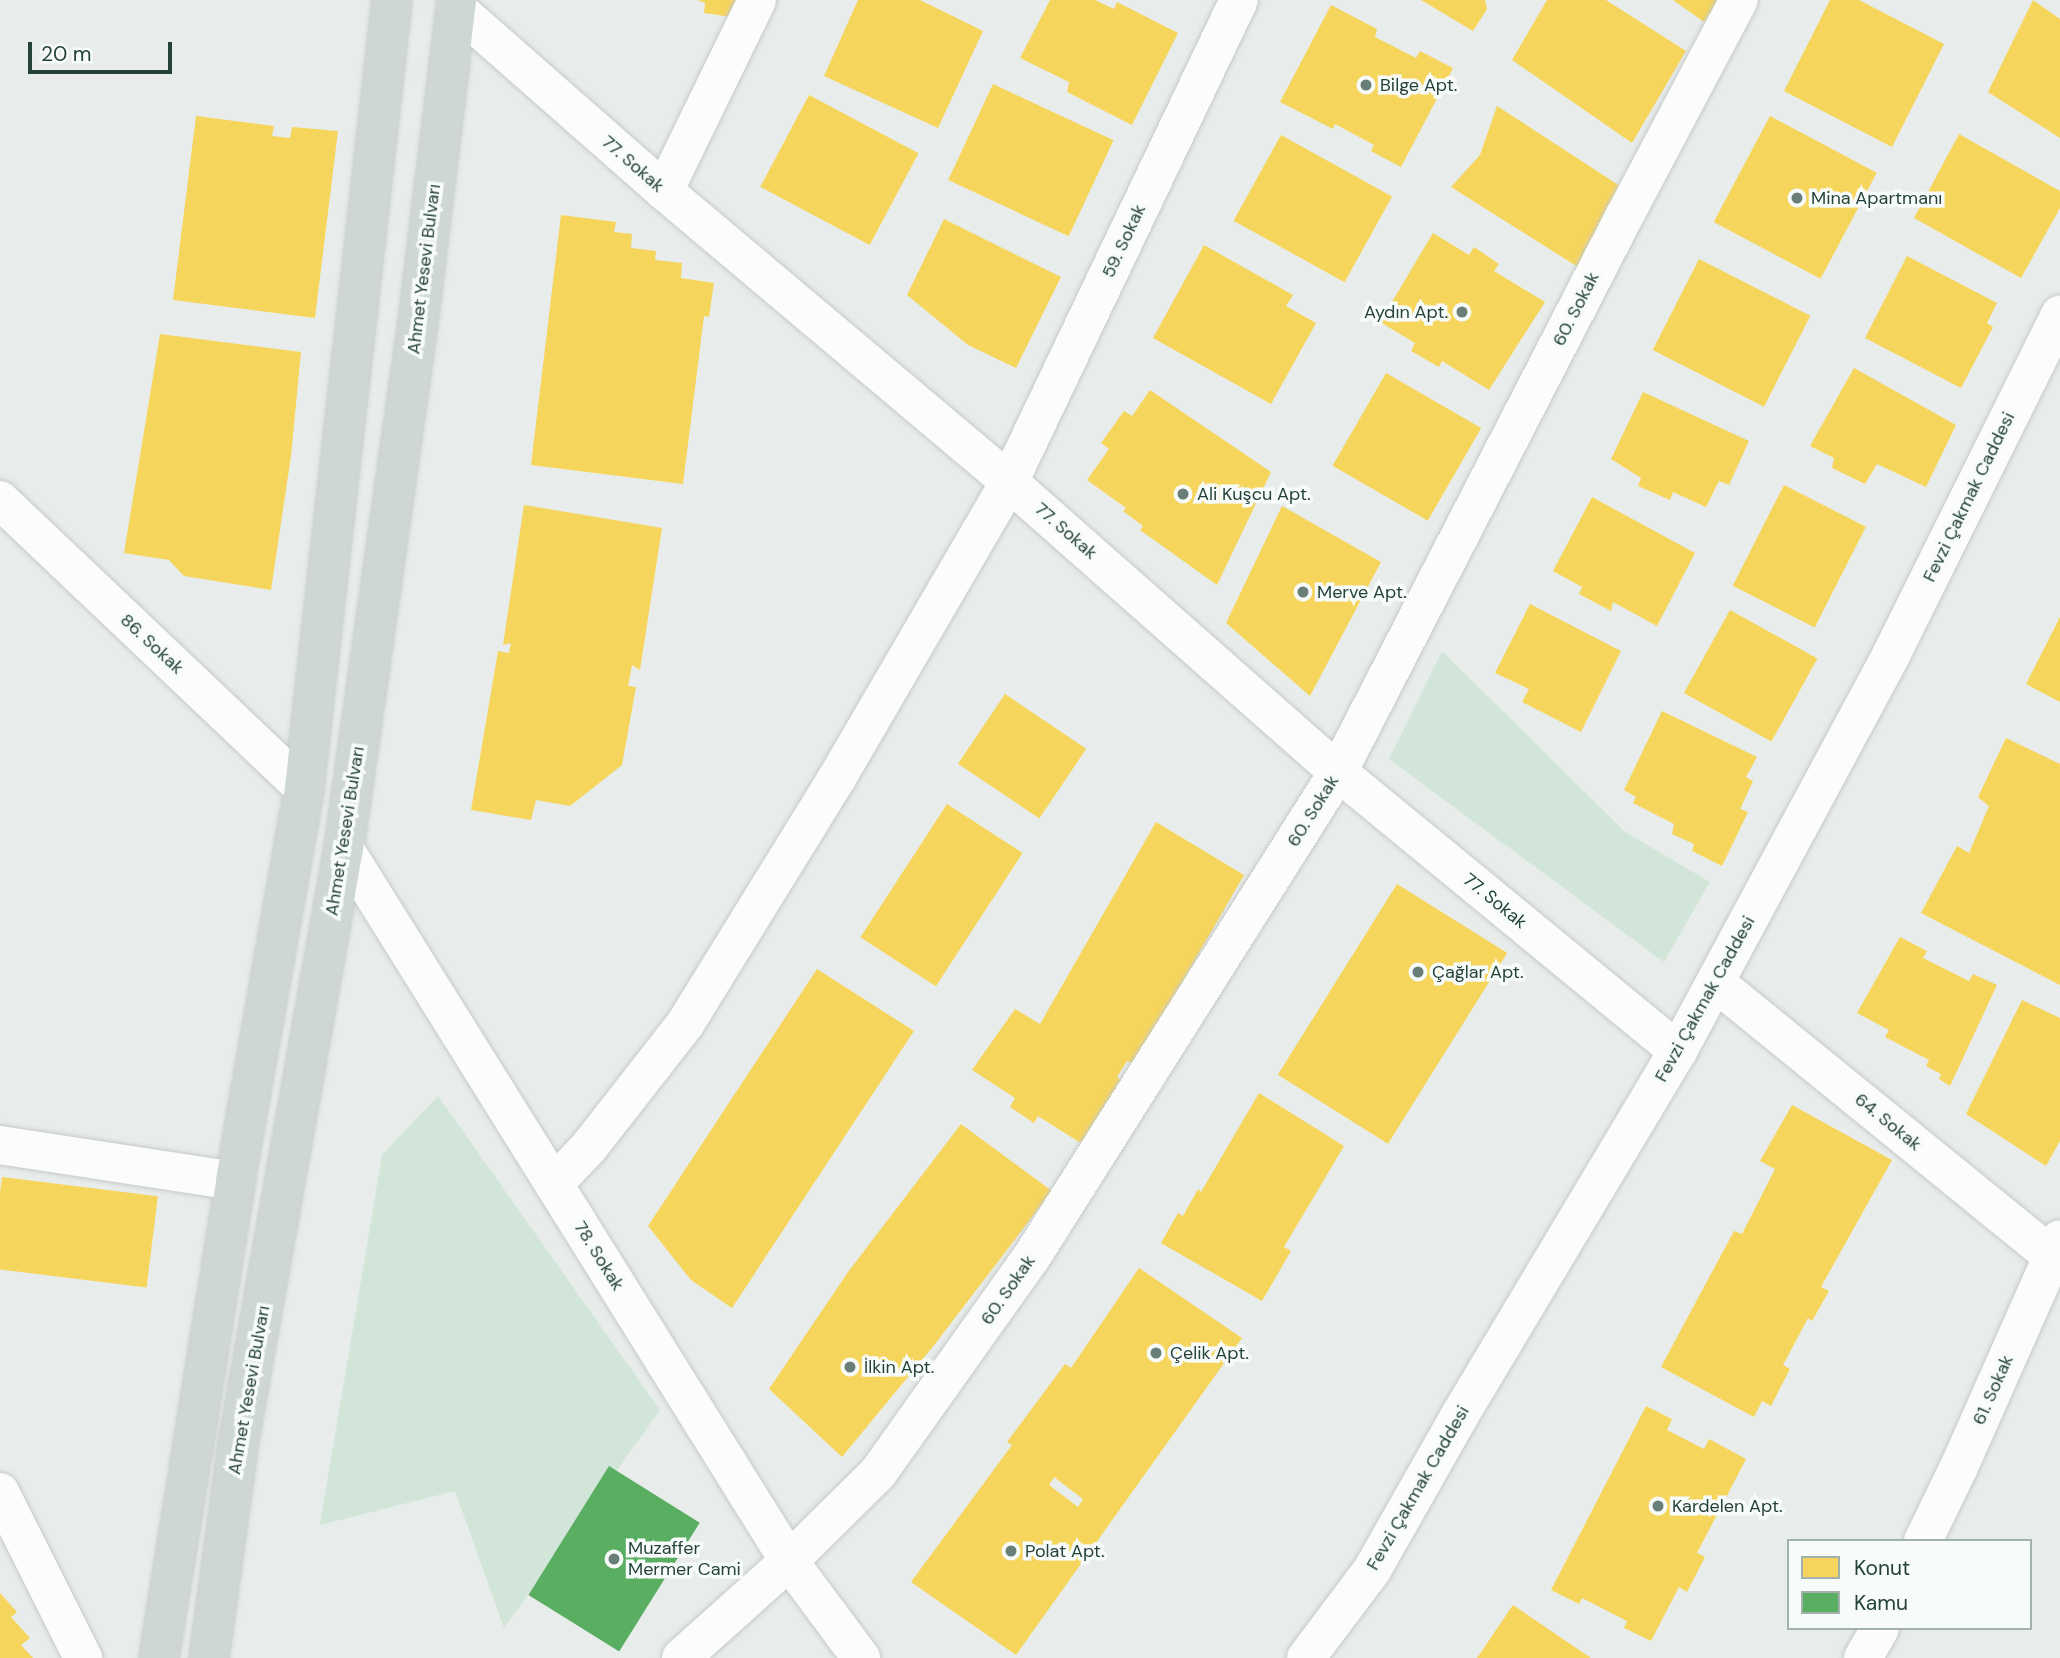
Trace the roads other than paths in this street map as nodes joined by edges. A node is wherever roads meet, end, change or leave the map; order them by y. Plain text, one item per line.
1 (757, 0) edge
2 (1238, 0) edge
3 (1740, 0) edge
4 (390, 1) edge
5 (457, 4) edge
6 (664, 191) junction
7 (2060, 315) edge
8 (1009, 482) junction
9 (0, 500) edge
10 (1338, 772) junction
11 (304, 788) junction
12 (344, 848) junction
13 (1716, 983) junction
14 (1678, 1051) junction
15 (0, 1145) edge
16 (235, 1181) junction
17 (554, 1184) junction
18 (2057, 1252) edge
19 (0, 1492) edge
20 (1924, 1539) edge
21 (789, 1561) junction
22 (1879, 1630) edge
23 (83, 1658) edge
24 (159, 1658) edge
25 (209, 1658) edge
26 (681, 1658) edge
27 (861, 1658) edge
28 (1306, 1658) edge
29 (1863, 1658) edge

1 - 6 street
2 - 8 street, 59. Sokak
3 - 10 street, 60. Sokak
4 - 11 main road
5 - 6 street, 77. Sokak
5 - 12 main road, Ahmet Yesevi Bulvarı
6 - 8 street, 77. Sokak
7 - 13 street, Fevzi Çakmak Caddesi
8 - 10 street, 77. Sokak
8 - 17 street, 59. Sokak
9 - 11 street, 86. Sokak
10 - 14 street, 77. Sokak
10 - 21 street, 60. Sokak
11 - 16 main road
12 - 17 street, 78. Sokak
12 - 25 main road, Ahmet Yesevi Bulvarı
13 - 14 street, Fevzi Çakmak Caddesi
13 - 18 street, 64. Sokak
14 - 28 street, Fevzi Çakmak Caddesi
15 - 16 street
16 - 24 main road
17 - 21 street, 78. Sokak
18 - 20 street, 61. Sokak
19 - 23 street
21 - 26 street, 60. Sokak
21 - 27 street, 78. Sokak
22 - 29 street

